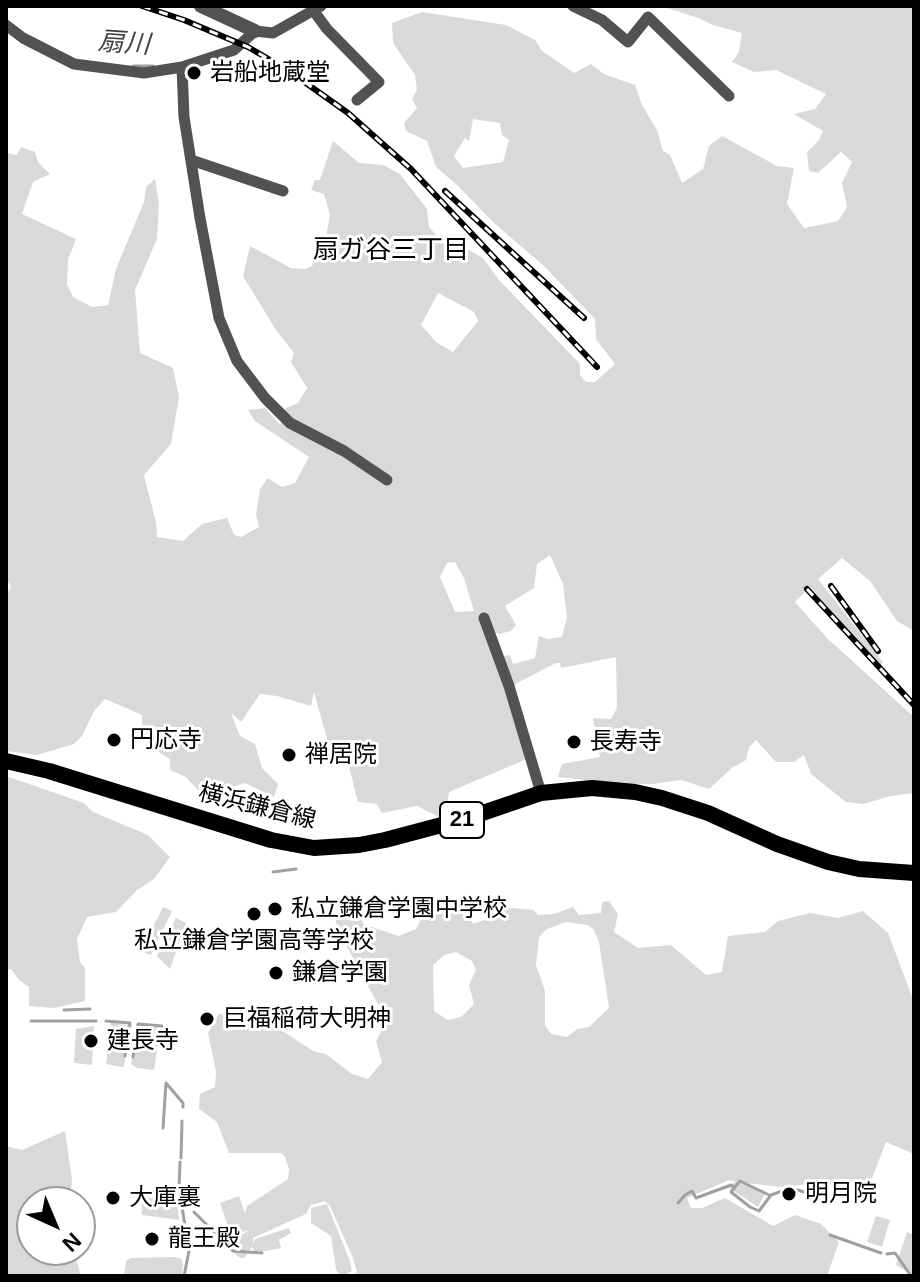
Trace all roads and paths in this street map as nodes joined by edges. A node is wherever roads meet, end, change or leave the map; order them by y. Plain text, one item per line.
1 (201, 6) edge
2 (573, 6) edge
3 (317, 8) edge
4 (6, 25) edge
5 (255, 31) junction
6 (182, 67) junction
7 (729, 96) dead end
8 (357, 100) dead end
9 (191, 160) junction
10 (283, 191) dead end
11 (387, 480) dead end
12 (484, 618) dead end
13 (6, 761) edge
14 (541, 793) junction
15 (914, 873) edge

1 - 5 street
2 - 7 street
3 - 5 street
3 - 8 street
4 - 6 street
5 - 6 street
6 - 9 street
9 - 10 street
9 - 11 street
12 - 14 street
13 - 14 main road, 横浜鎌倉線 / 21
14 - 15 main road, 横浜鎌倉線 / 21

